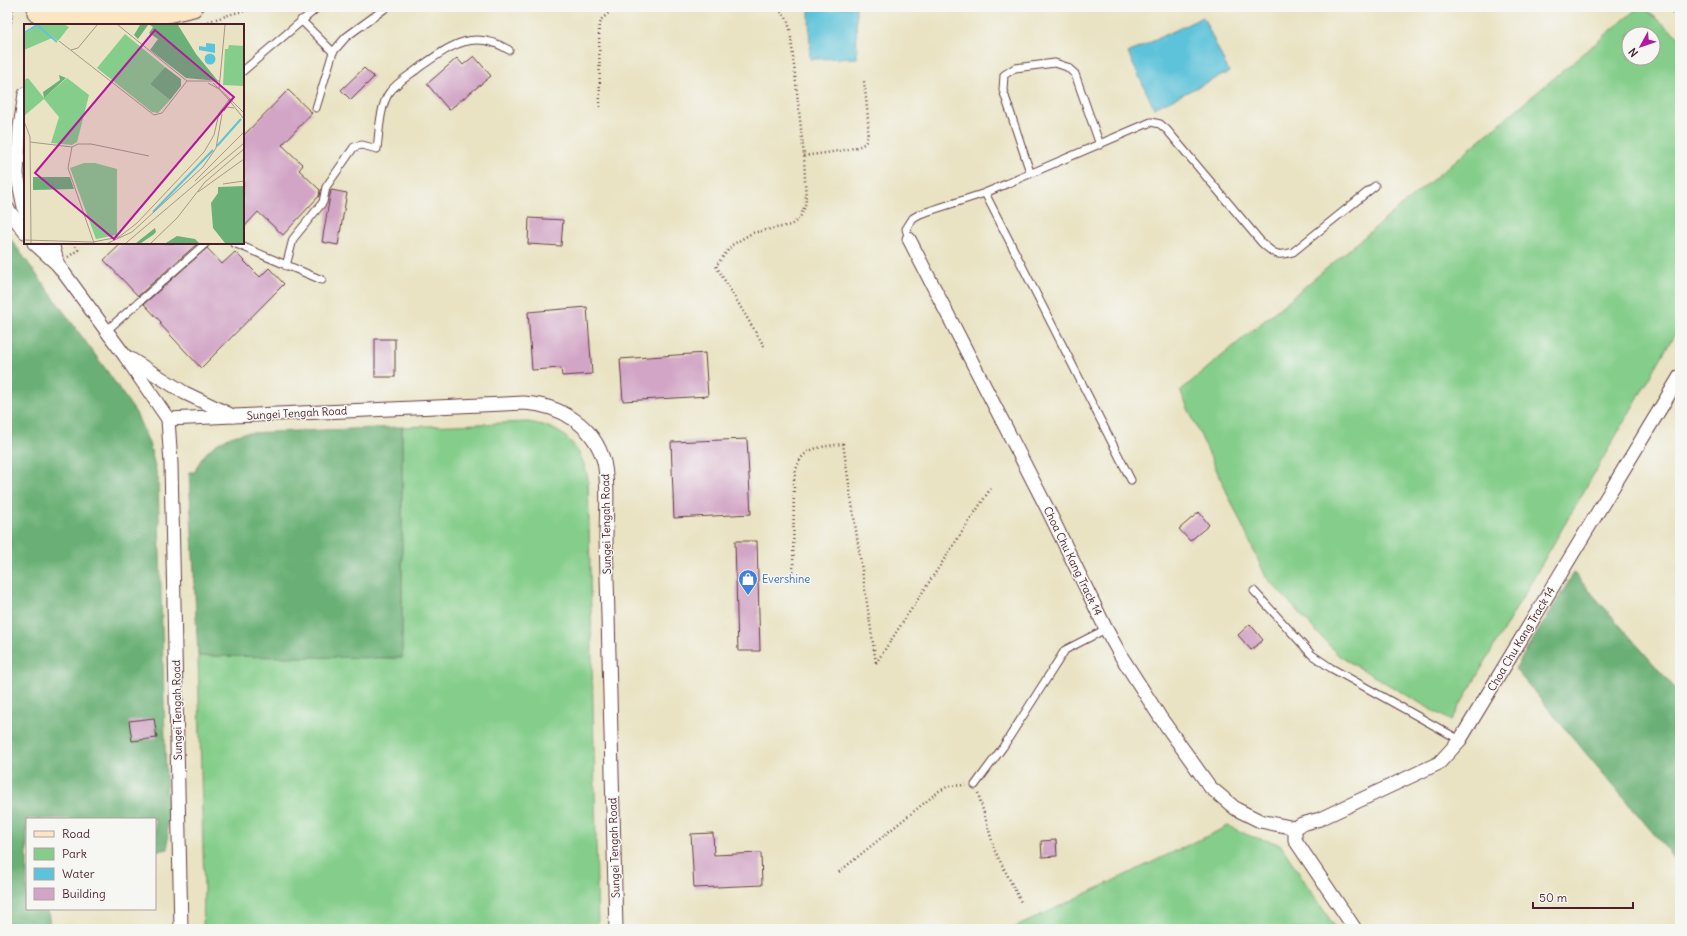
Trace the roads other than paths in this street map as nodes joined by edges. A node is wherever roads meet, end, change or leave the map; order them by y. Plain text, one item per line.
1 (193, 7) edge
2 (318, 7) edge
3 (387, 7) edge
4 (37, 15) edge
5 (60, 16) edge
6 (300, 20) junction
7 (115, 22) edge
8 (509, 50) dead end
9 (333, 52) junction
10 (244, 70) edge
11 (24, 101) edge
12 (316, 108) dead end
13 (1100, 145) junction
14 (1030, 172) junction
15 (19, 174) edge
16 (1375, 186) dead end
17 (985, 192) junction
18 (24, 206) edge
19 (7, 208) edge
20 (24, 231) edge
21 (909, 239) joint
22 (36, 244) edge
23 (52, 244) edge
24 (205, 244) edge
25 (236, 244) edge
26 (58, 265) junction
27 (286, 266) junction
28 (322, 280) dead end
29 (106, 330) junction
30 (125, 356) junction
31 (1680, 376) edge
32 (234, 416) junction
33 (168, 419) junction
34 (1131, 480) dead end
35 (1254, 590) dead end
36 (1106, 629) junction
37 (1460, 740) junction
38 (975, 785) road end
39 (1295, 828) junction
40 (181, 929) edge
41 (616, 929) edge
42 (1355, 929) edge

1 - 7 main road
2 - 6 lane
3 - 9 lane
4 - 5 main road
5 - 7 main road
6 - 9 lane
6 - 10 lane
8 - 27 lane
9 - 12 lane
11 - 15 street
13 - 14 lane
13 - 14 lane
13 - 16 lane
14 - 17 lane
15 - 18 street
17 - 21 lane
17 - 34 lane
19 - 20 street
21 - 36 street, Choa Chu Kang Track 14
22 - 26 street
23 - 26 street
24 - 29 lane
25 - 27 lane
26 - 29 street
27 - 28 lane
29 - 30 street
30 - 32 street
30 - 33 street
31 - 37 street, Choa Chu Kang Track 14
32 - 33 street, Sungei Tengah Road
32 - 41 street, Sungei Tengah Road
33 - 40 street, Sungei Tengah Road
35 - 37 lane
36 - 38 lane
36 - 39 street, Choa Chu Kang Track 14
37 - 39 street, Choa Chu Kang Track 14
39 - 42 street

